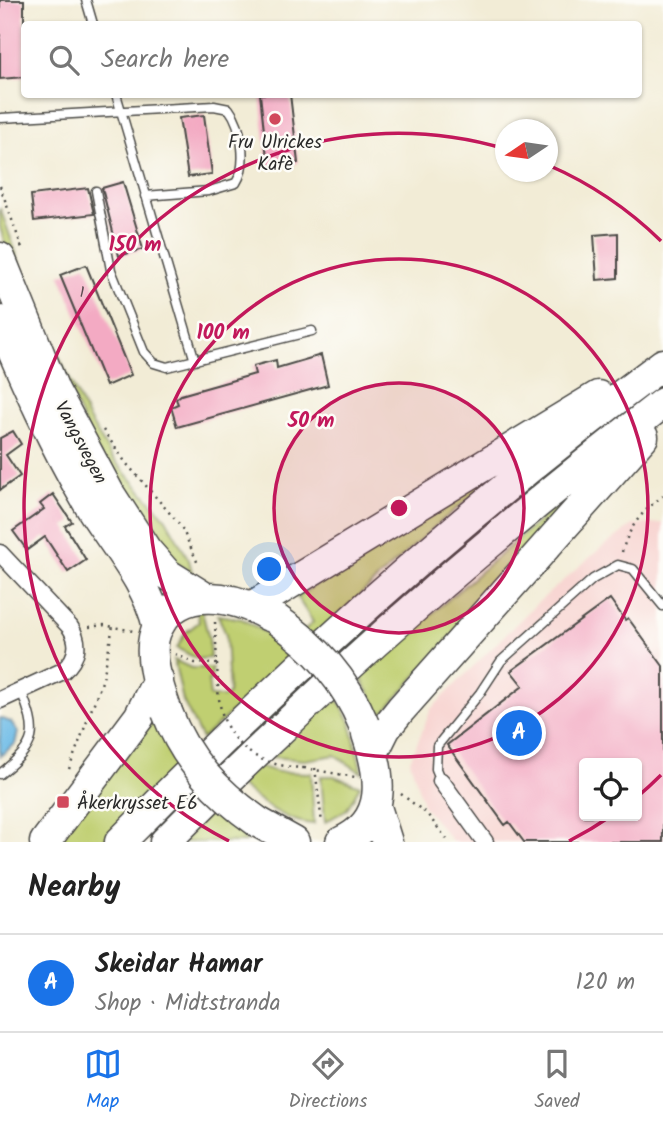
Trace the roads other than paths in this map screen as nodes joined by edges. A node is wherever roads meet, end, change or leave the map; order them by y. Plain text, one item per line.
1 (86, 0) edge
2 (92, 21) edge
3 (117, 98) edge
4 (122, 113) junction
5 (1, 118) edge
6 (96, 191) dead end
7 (145, 196) junction
8 (13, 258) edge
9 (0, 321) edge
10 (312, 331) dead end
11 (195, 361) junction
12 (663, 365) edge
13 (635, 385) junction
14 (663, 403) edge
15 (0, 554) edge
16 (206, 595) junction
17 (663, 606) edge
18 (264, 613) junction
19 (147, 629) junction
20 (158, 680) junction
21 (22, 690) junction
22 (0, 700) edge
23 (367, 766) junction
24 (0, 774) edge
25 (441, 781) joint
26 (389, 801) junction
27 (331, 832) edge
28 (45, 842) edge
29 (120, 842) edge
30 (165, 842) edge
31 (293, 842) edge
32 (387, 842) edge
33 (485, 842) edge

1 - 2 lane
3 - 4 lane
4 - 5 lane
4 - 7 lane
4 - 7 lane
6 - 11 lane
7 - 11 lane
8 - 16 highway, Vangsvegen
9 - 19 highway, Vangsvegen
10 - 11 lane
12 - 13 highway
13 - 18 highway
13 - 29 highway
14 - 23 highway
14 - 30 highway
15 - 21 street
16 - 18 highway
16 - 19 highway
17 - 25 lane
18 - 23 highway, bridge
19 - 20 highway
20 - 28 highway
20 - 31 highway, bridge
21 - 22 street
21 - 24 lane
23 - 26 highway
25 - 33 street
26 - 27 highway
26 - 32 highway

